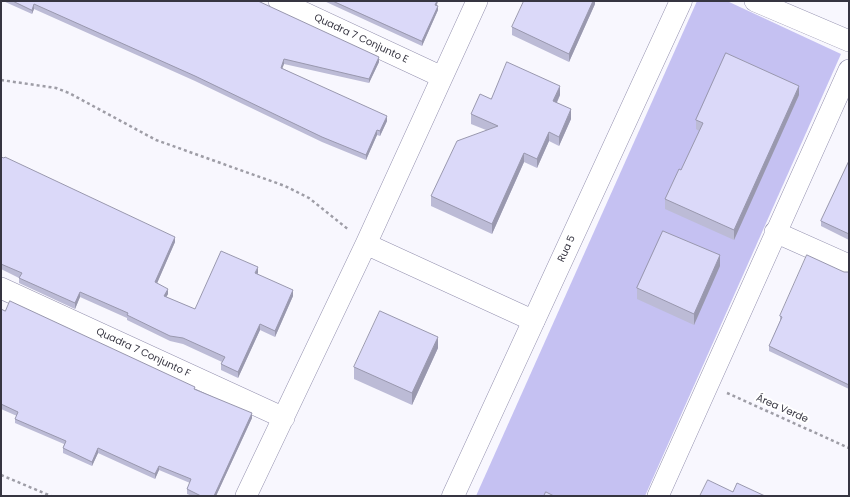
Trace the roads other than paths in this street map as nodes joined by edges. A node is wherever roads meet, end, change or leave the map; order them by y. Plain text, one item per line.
1 (279, 1) edge
2 (477, 1) edge
3 (681, 1) edge
4 (755, 1) edge
5 (849, 41) edge
6 (849, 70) edge
7 (442, 77) junction
8 (775, 232) junction
9 (366, 244) junction
10 (849, 265) edge
11 (1, 288) edge
12 (534, 321) junction
13 (284, 418) junction
14 (246, 496) edge
15 (453, 496) edge
16 (658, 496) edge

1 - 7 street, Quadra 7 Conjunto E
2 - 7 street
3 - 12 street, Rua 5
4 - 5 street
6 - 8 street
7 - 9 street
8 - 10 street
8 - 16 street
9 - 12 street
9 - 13 street
11 - 13 street, Quadra 7 Conjunto F
12 - 15 street, Rua 5
13 - 14 street

